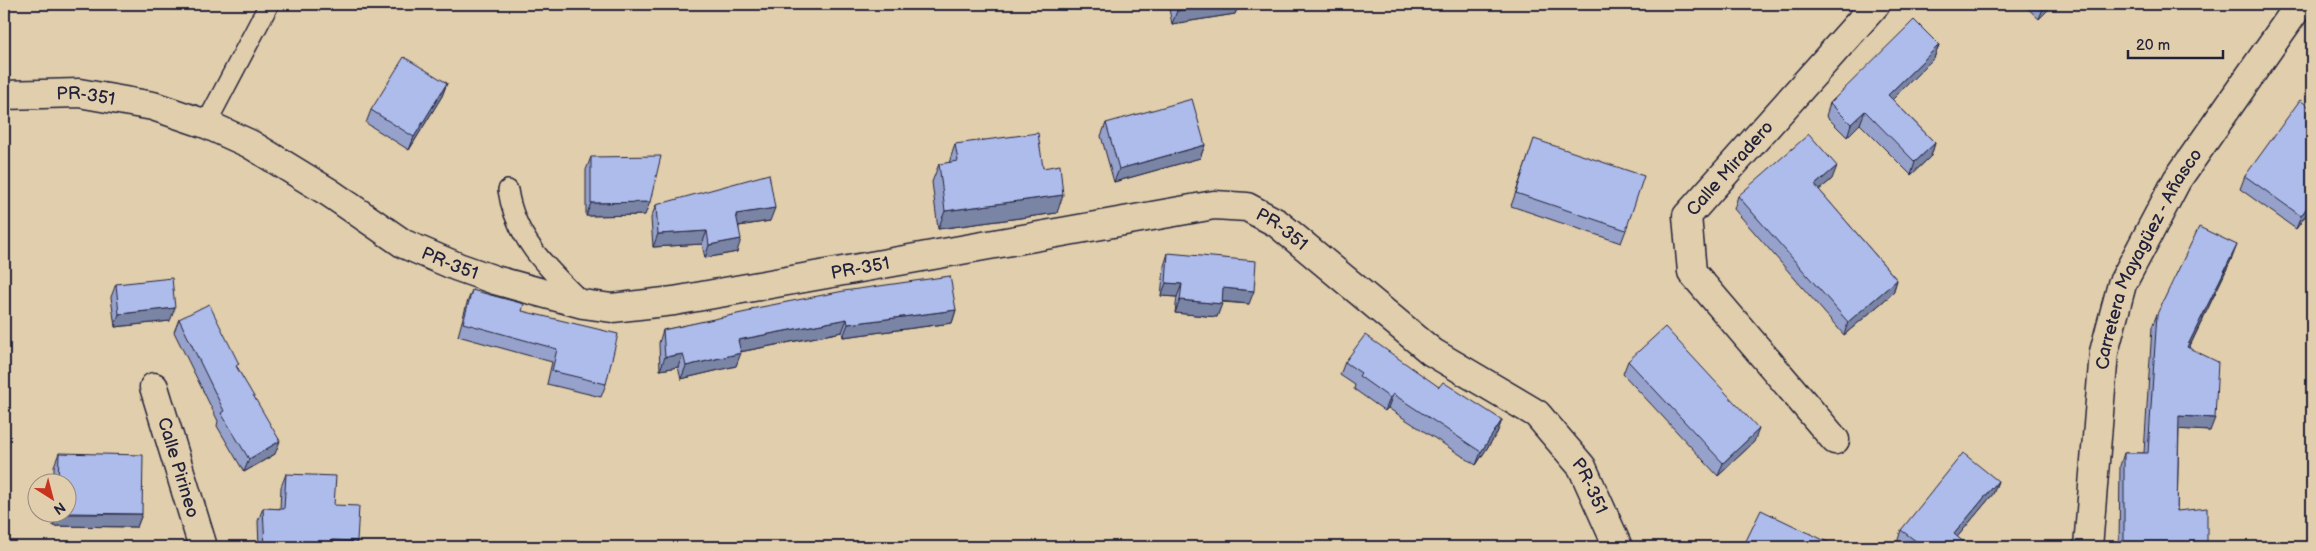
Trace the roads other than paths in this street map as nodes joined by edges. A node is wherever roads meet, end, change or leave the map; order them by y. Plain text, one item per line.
1 (1876, 4) edge
2 (2300, 4) edge
3 (268, 6) dead end
4 (4, 95) edge
5 (206, 124) junction
6 (508, 190) dead end
7 (583, 304) junction
8 (154, 387) dead end
9 (1835, 440) dead end
10 (203, 547) edge
11 (1618, 547) edge
12 (2088, 547) edge

1 - 9 street, Calle Miradero
2 - 12 street, Carretera Mayagüez - Añasco
3 - 5 lane
4 - 5 street, PR-351 / PR-351
5 - 7 street, PR-351 / PR-351
6 - 7 lane
7 - 11 street, PR-351 / PR-351
8 - 10 street, Calle Pirineo

